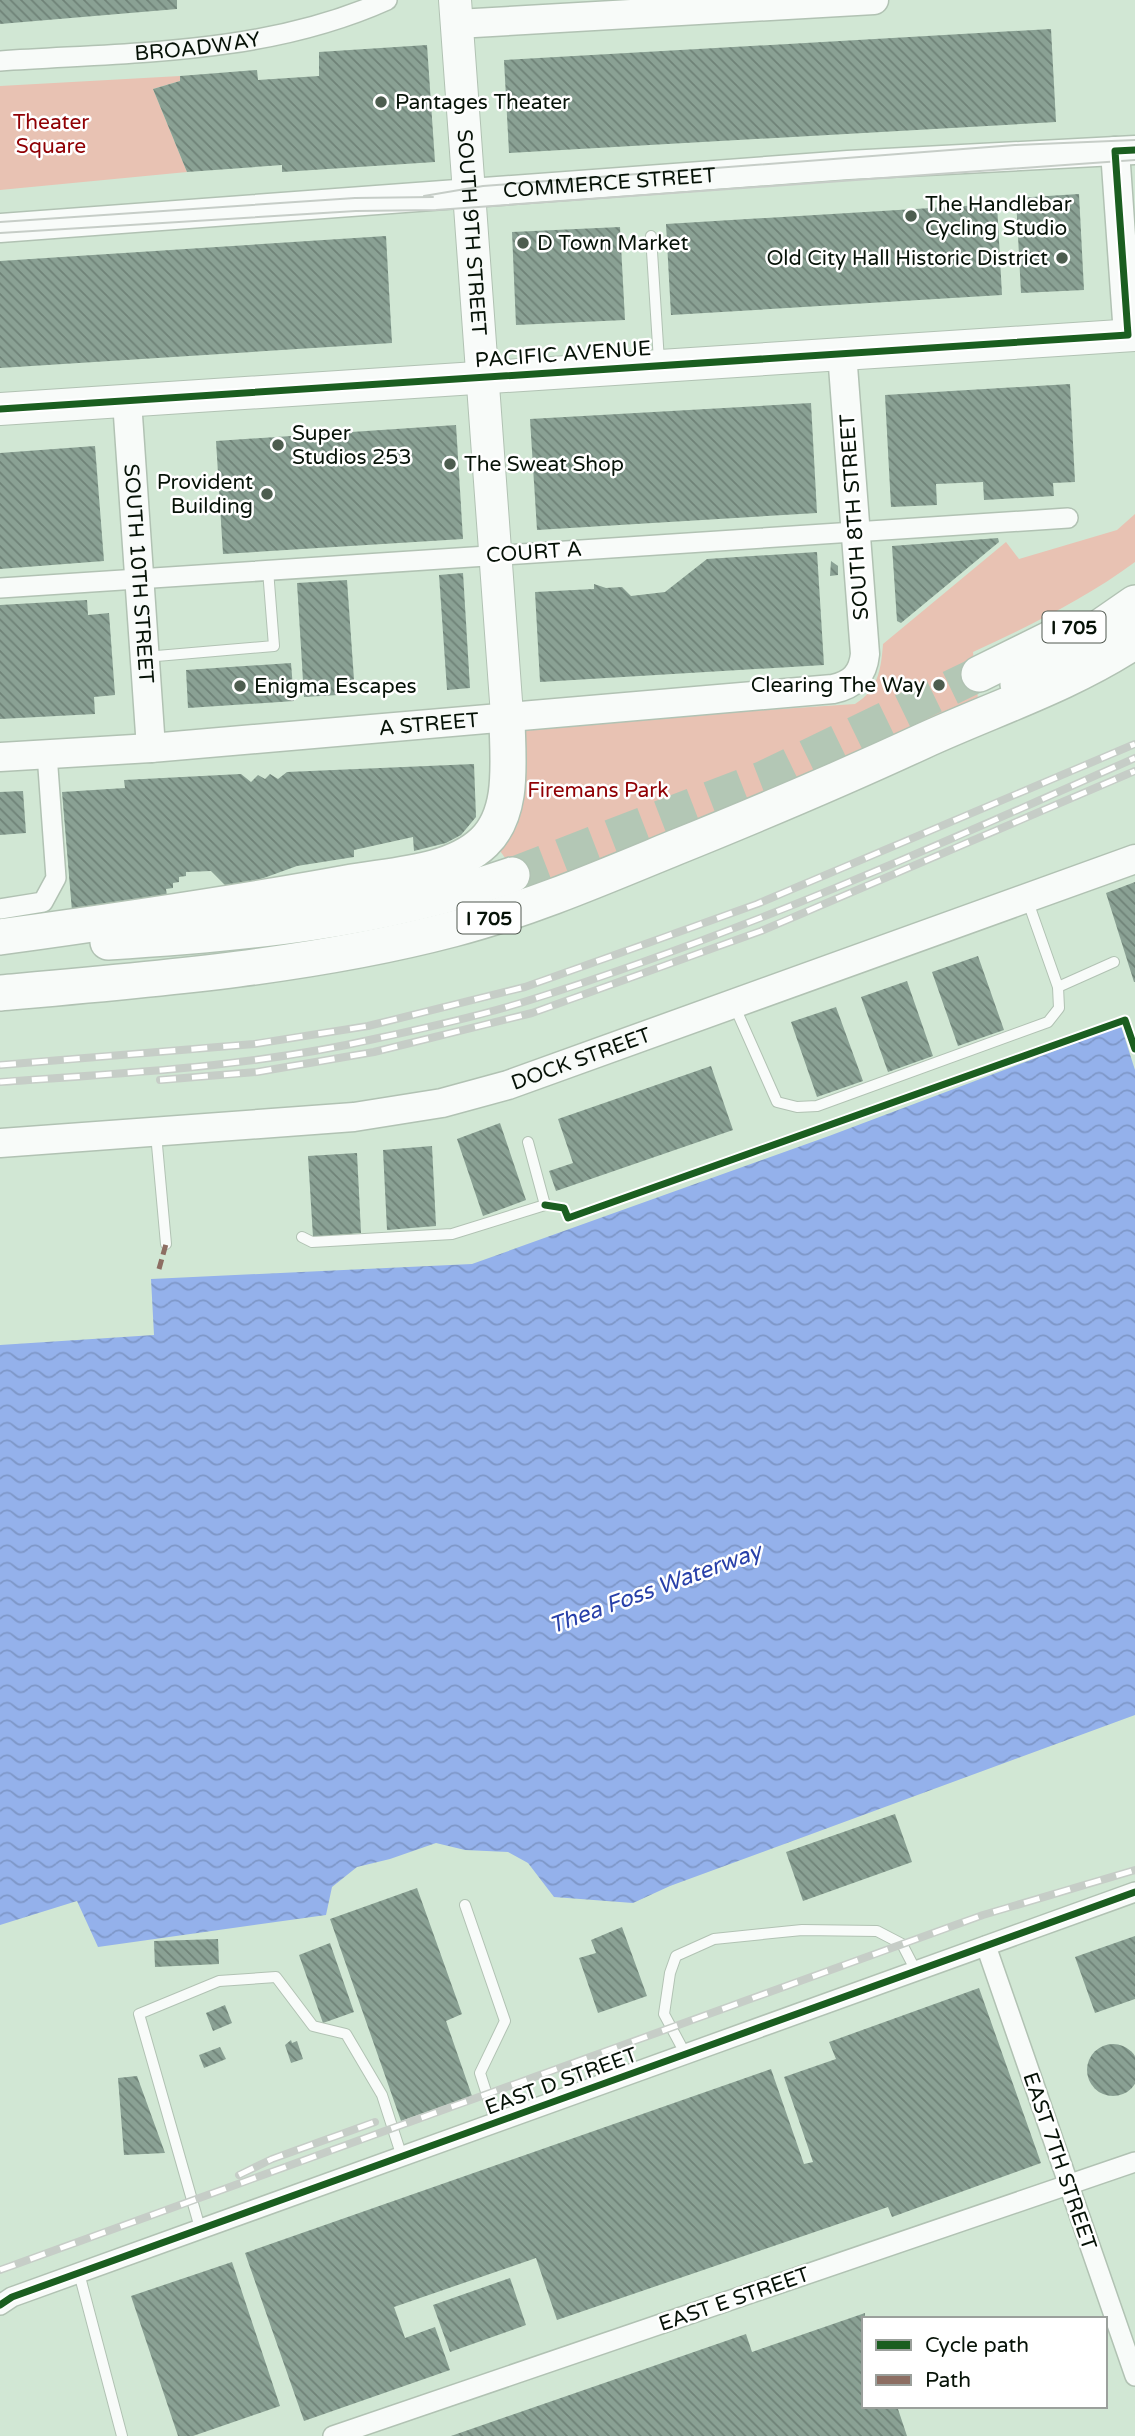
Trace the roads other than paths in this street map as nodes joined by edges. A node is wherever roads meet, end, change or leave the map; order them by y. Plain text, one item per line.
1 (387, 0) edge
2 (874, 0) edge
3 (456, 12) edge
4 (0, 61) edge
5 (1125, 151) edge
6 (471, 195) junction
7 (0, 228) edge
8 (651, 236) dead end
9 (1133, 334) edge
10 (842, 353) junction
11 (659, 365) junction
12 (482, 377) junction
13 (127, 401) junction
14 (0, 409) edge
15 (1068, 518) dead end
16 (856, 532) junction
17 (495, 555) junction
18 (268, 570) junction
19 (139, 579) junction
20 (0, 588) edge
21 (1132, 592) edge
22 (1135, 641) edge
23 (145, 657) junction
24 (979, 674) tunnel mouth
25 (855, 680) joint
26 (506, 715) junction
27 (925, 740) junction
28 (151, 748) junction
29 (47, 754) junction
30 (0, 757) edge
31 (1135, 859) edge
32 (512, 875) tunnel mouth
33 (1027, 899) junction
34 (0, 909) edge
35 (0, 937) edge
36 (0, 948) edge
37 (1114, 962) dead end
38 (1058, 987) junction
39 (0, 993) edge
40 (734, 1005) junction
41 (156, 1130) junction
42 (528, 1142) dead end
43 (0, 1143) edge
44 (302, 1237) dead end
45 (166, 1244) dead end
46 (1135, 1892) edge
47 (465, 1905) dead end
48 (986, 1946) junction
49 (916, 1971) junction
50 (686, 2054) junction
51 (496, 2123) junction
52 (402, 2157) junction
53 (1135, 2162) edge
54 (1068, 2185) junction
55 (200, 2228) junction
56 (79, 2273) junction
57 (0, 2305) edge
58 (1135, 2376) edge
59 (122, 2436) edge
60 (333, 2436) edge

1 - 4 street, BROADWAY
2 - 3 street
3 - 6 main road, SOUTH 9TH STREET
5 - 6 street, COMMERCE STREET
5 - 9 street
6 - 7 street, COMMERCE STREET
6 - 12 main road, SOUTH 9TH STREET
8 - 11 lane
9 - 10 main road, PACIFIC AVENUE
10 - 11 main road, PACIFIC AVENUE
10 - 16 street, SOUTH 8TH STREET
11 - 12 main road, PACIFIC AVENUE
12 - 13 main road, PACIFIC AVENUE
12 - 17 main road, SOUTH 9TH STREET
13 - 14 main road, PACIFIC AVENUE
13 - 19 street, SOUTH 10TH STREET
15 - 16 street, COURT A
16 - 17 street, COURT A
16 - 25 street, SOUTH 8TH STREET
17 - 18 street, COURT A
17 - 26 main road, SOUTH 9TH STREET
18 - 19 street, COURT A
18 - 23 lane
19 - 20 street, COURT A
19 - 23 street, SOUTH 10TH STREET
21 - 24 highway, I 705
21 - 27 highway
22 - 27 highway
23 - 28 street, SOUTH 10TH STREET
25 - 26 street, A STREET
26 - 28 street, A STREET
26 - 35 highway
27 - 39 highway, I 705
28 - 29 street, A STREET
29 - 30 street, A STREET
29 - 34 street
31 - 33 street, DOCK STREET
32 - 36 highway, I 705
33 - 38 lane
33 - 40 street, DOCK STREET
37 - 38 lane
38 - 40 lane
40 - 41 street, DOCK STREET
41 - 43 street, DOCK STREET
41 - 45 lane
42 - 44 lane
46 - 48 street, EAST D STREET
47 - 51 lane
48 - 49 street, EAST D STREET
48 - 54 street, EAST 7TH STREET
49 - 50 street, EAST D STREET
49 - 50 lane
50 - 51 street, EAST D STREET
51 - 52 street, EAST D STREET
52 - 55 street, EAST D STREET
52 - 55 lane
53 - 54 street, EAST E STREET
54 - 58 street, EAST 7TH STREET
54 - 60 street, EAST E STREET
55 - 56 street, EAST D STREET
56 - 57 street, EAST D STREET
56 - 59 lane

